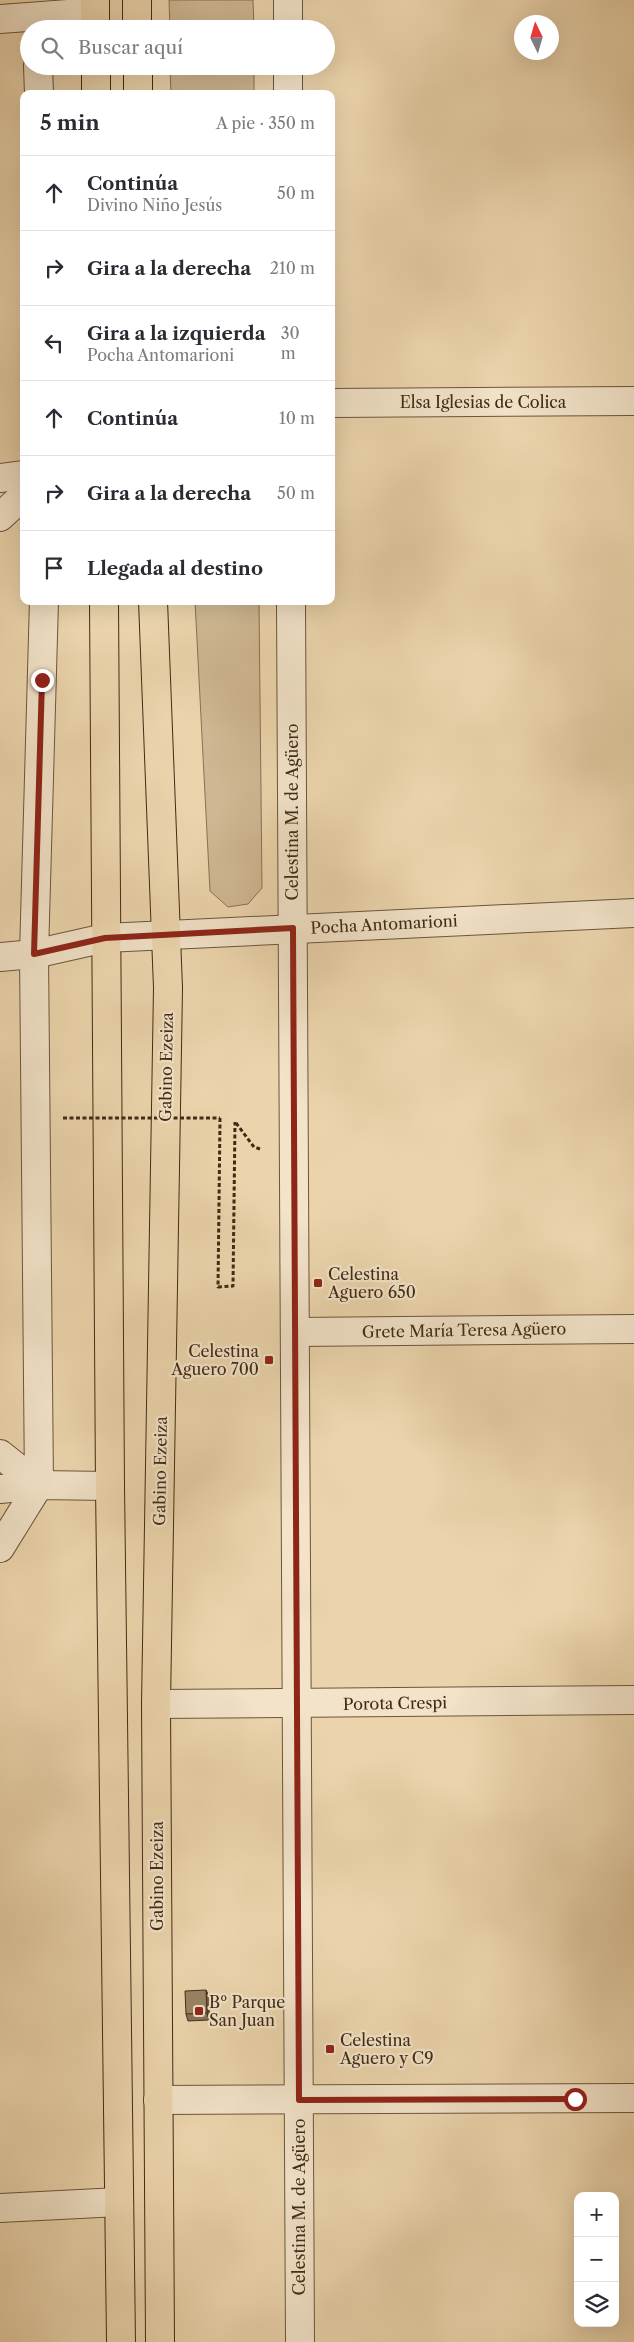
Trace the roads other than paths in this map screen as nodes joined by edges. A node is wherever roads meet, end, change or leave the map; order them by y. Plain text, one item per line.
1 (137, 0) edge
2 (288, 0) edge
3 (95, 14) edge
4 (37, 15) edge
5 (0, 19) edge
6 (137, 20) edge
7 (288, 20) edge
8 (38, 75) edge
9 (96, 75) edge
10 (138, 75) edge
11 (288, 75) edge
12 (39, 90) edge
13 (96, 90) edge
14 (138, 90) edge
15 (288, 90) edge
16 (634, 401) edge
17 (335, 402) edge
18 (20, 476) edge
19 (0, 478) edge
20 (20, 499) edge
21 (0, 517) edge
22 (44, 605) edge
23 (104, 605) edge
24 (152, 605) edge
25 (291, 605) edge
26 (634, 912) edge
27 (293, 928) junction
28 (167, 936) junction
29 (105, 938) junction
30 (34, 954) junction
31 (0, 957) edge
32 (634, 1328) edge
33 (295, 1332) junction
34 (0, 1454) edge
35 (39, 1485) junction
36 (110, 1486) junction
37 (0, 1489) edge
38 (0, 1548) edge
39 (634, 1700) edge
40 (156, 1704) junction
41 (297, 1704) junction
42 (634, 2098) edge
43 (158, 2100) junction
44 (299, 2100) junction
45 (119, 2202) junction
46 (0, 2208) edge
47 (121, 2342) edge
48 (160, 2342) edge
49 (300, 2342) edge

1 - 6 main road
2 - 7 street
3 - 4 street
4 - 5 street
8 - 12 street
9 - 13 main road
10 - 14 main road
11 - 15 street
16 - 17 street, Elsa Iglesias de Colica
18 - 19 street
20 - 21 street
22 - 30 street
23 - 29 main road
24 - 28 main road, Gabino Ezeiza
25 - 27 street, Celestina M. de Agüero
26 - 27 street, Pocha Antomarioni
27 - 28 street, Pocha Antomarioni
27 - 33 street, Celestina M. de Agüero
28 - 29 street, Pocha Antomarioni
28 - 40 main road, Gabino Ezeiza
29 - 30 street, Pocha Antomarioni
29 - 36 main road
30 - 31 street, Pocha Antomarioni
30 - 35 street
32 - 33 street, Grete María Teresa Agüero
33 - 41 street, Celestina M. de Agüero
34 - 35 street
35 - 36 street
35 - 37 street
35 - 38 street
36 - 45 main road
39 - 41 street, Porota Crespi
40 - 41 street, Porota Crespi
40 - 43 main road, Gabino Ezeiza
41 - 44 street, Celestina M. de Agüero
42 - 44 street
43 - 44 street
43 - 48 main road, Gabino Ezeiza
44 - 49 street, Celestina M. de Agüero
45 - 46 street
45 - 47 main road

